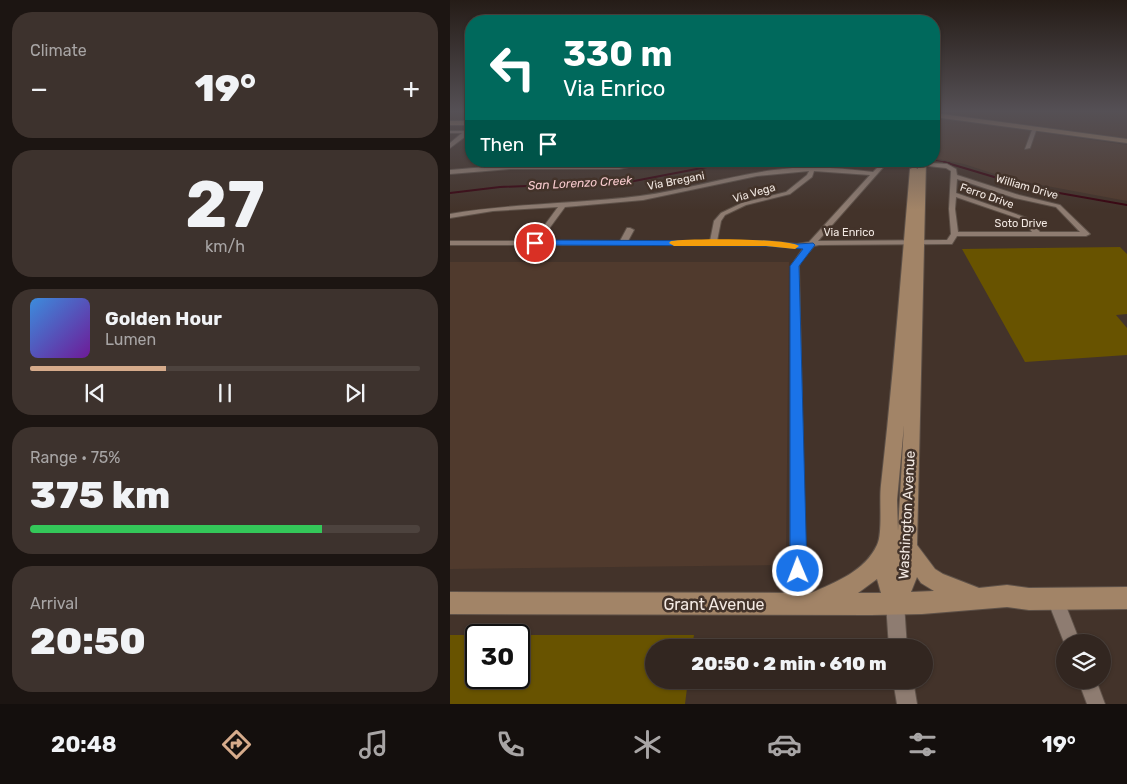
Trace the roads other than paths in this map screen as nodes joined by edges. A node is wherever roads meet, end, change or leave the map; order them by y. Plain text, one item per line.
1 (1029, 144) edge
2 (1027, 148) dead end
3 (940, 165) edge
4 (508, 167) edge
5 (881, 167) edge
6 (915, 167) edge
7 (924, 167) edge
8 (484, 169) joint
9 (812, 170) junction
10 (450, 172) edge
11 (875, 174) junction
12 (953, 176) junction
13 (952, 194) junction
14 (563, 205) junction
15 (450, 216) edge
16 (630, 230) dead end
17 (956, 234) junction
18 (1038, 234) junction
19 (1086, 234) joint
20 (450, 243) edge
21 (535, 243) junction
22 (623, 243) junction
23 (712, 243) junction
24 (913, 243) junction
25 (810, 245) junction
26 (898, 546) junction
27 (979, 598) junction
28 (1127, 598) edge
29 (1055, 599) junction
30 (450, 603) edge
31 (895, 603) junction
32 (805, 604) junction
33 (1069, 634) edge
34 (897, 639) edge
35 (904, 689) edge
36 (1090, 689) edge
37 (907, 704) edge
38 (1096, 704) edge

1 - 2 street
3 - 12 street, William Drive
4 - 8 street
5 - 11 street
6 - 24 main road, Washington Avenue
7 - 24 main road, Washington Avenue
8 - 10 street
9 - 11 street, Via Bregani
9 - 14 street, Via Bregani
9 - 23 street, Via Vega
11 - 25 street
12 - 13 street
12 - 19 street, William Drive
13 - 17 street
13 - 18 street, Ferro Drive
14 - 15 street, Via Bregani
14 - 21 street
16 - 22 street
17 - 18 street, Soto Drive
17 - 24 street, Via Enrico
18 - 19 street, Soto Drive
20 - 21 street, Via Enrico
21 - 22 street, Via Enrico
22 - 23 street, Via Enrico
23 - 25 street, Via Enrico
24 - 25 street, Via Enrico
24 - 26 main road, Washington Avenue
25 - 32 street
26 - 27 main road
26 - 31 main road, Washington Avenue
26 - 32 main road
27 - 29 main road, Grant Avenue
27 - 31 main road, Grant Avenue
28 - 29 main road, Grant Avenue
29 - 33 street
30 - 32 main road, Grant Avenue
31 - 32 main road, Grant Avenue
31 - 34 street
35 - 37 street
36 - 38 street

